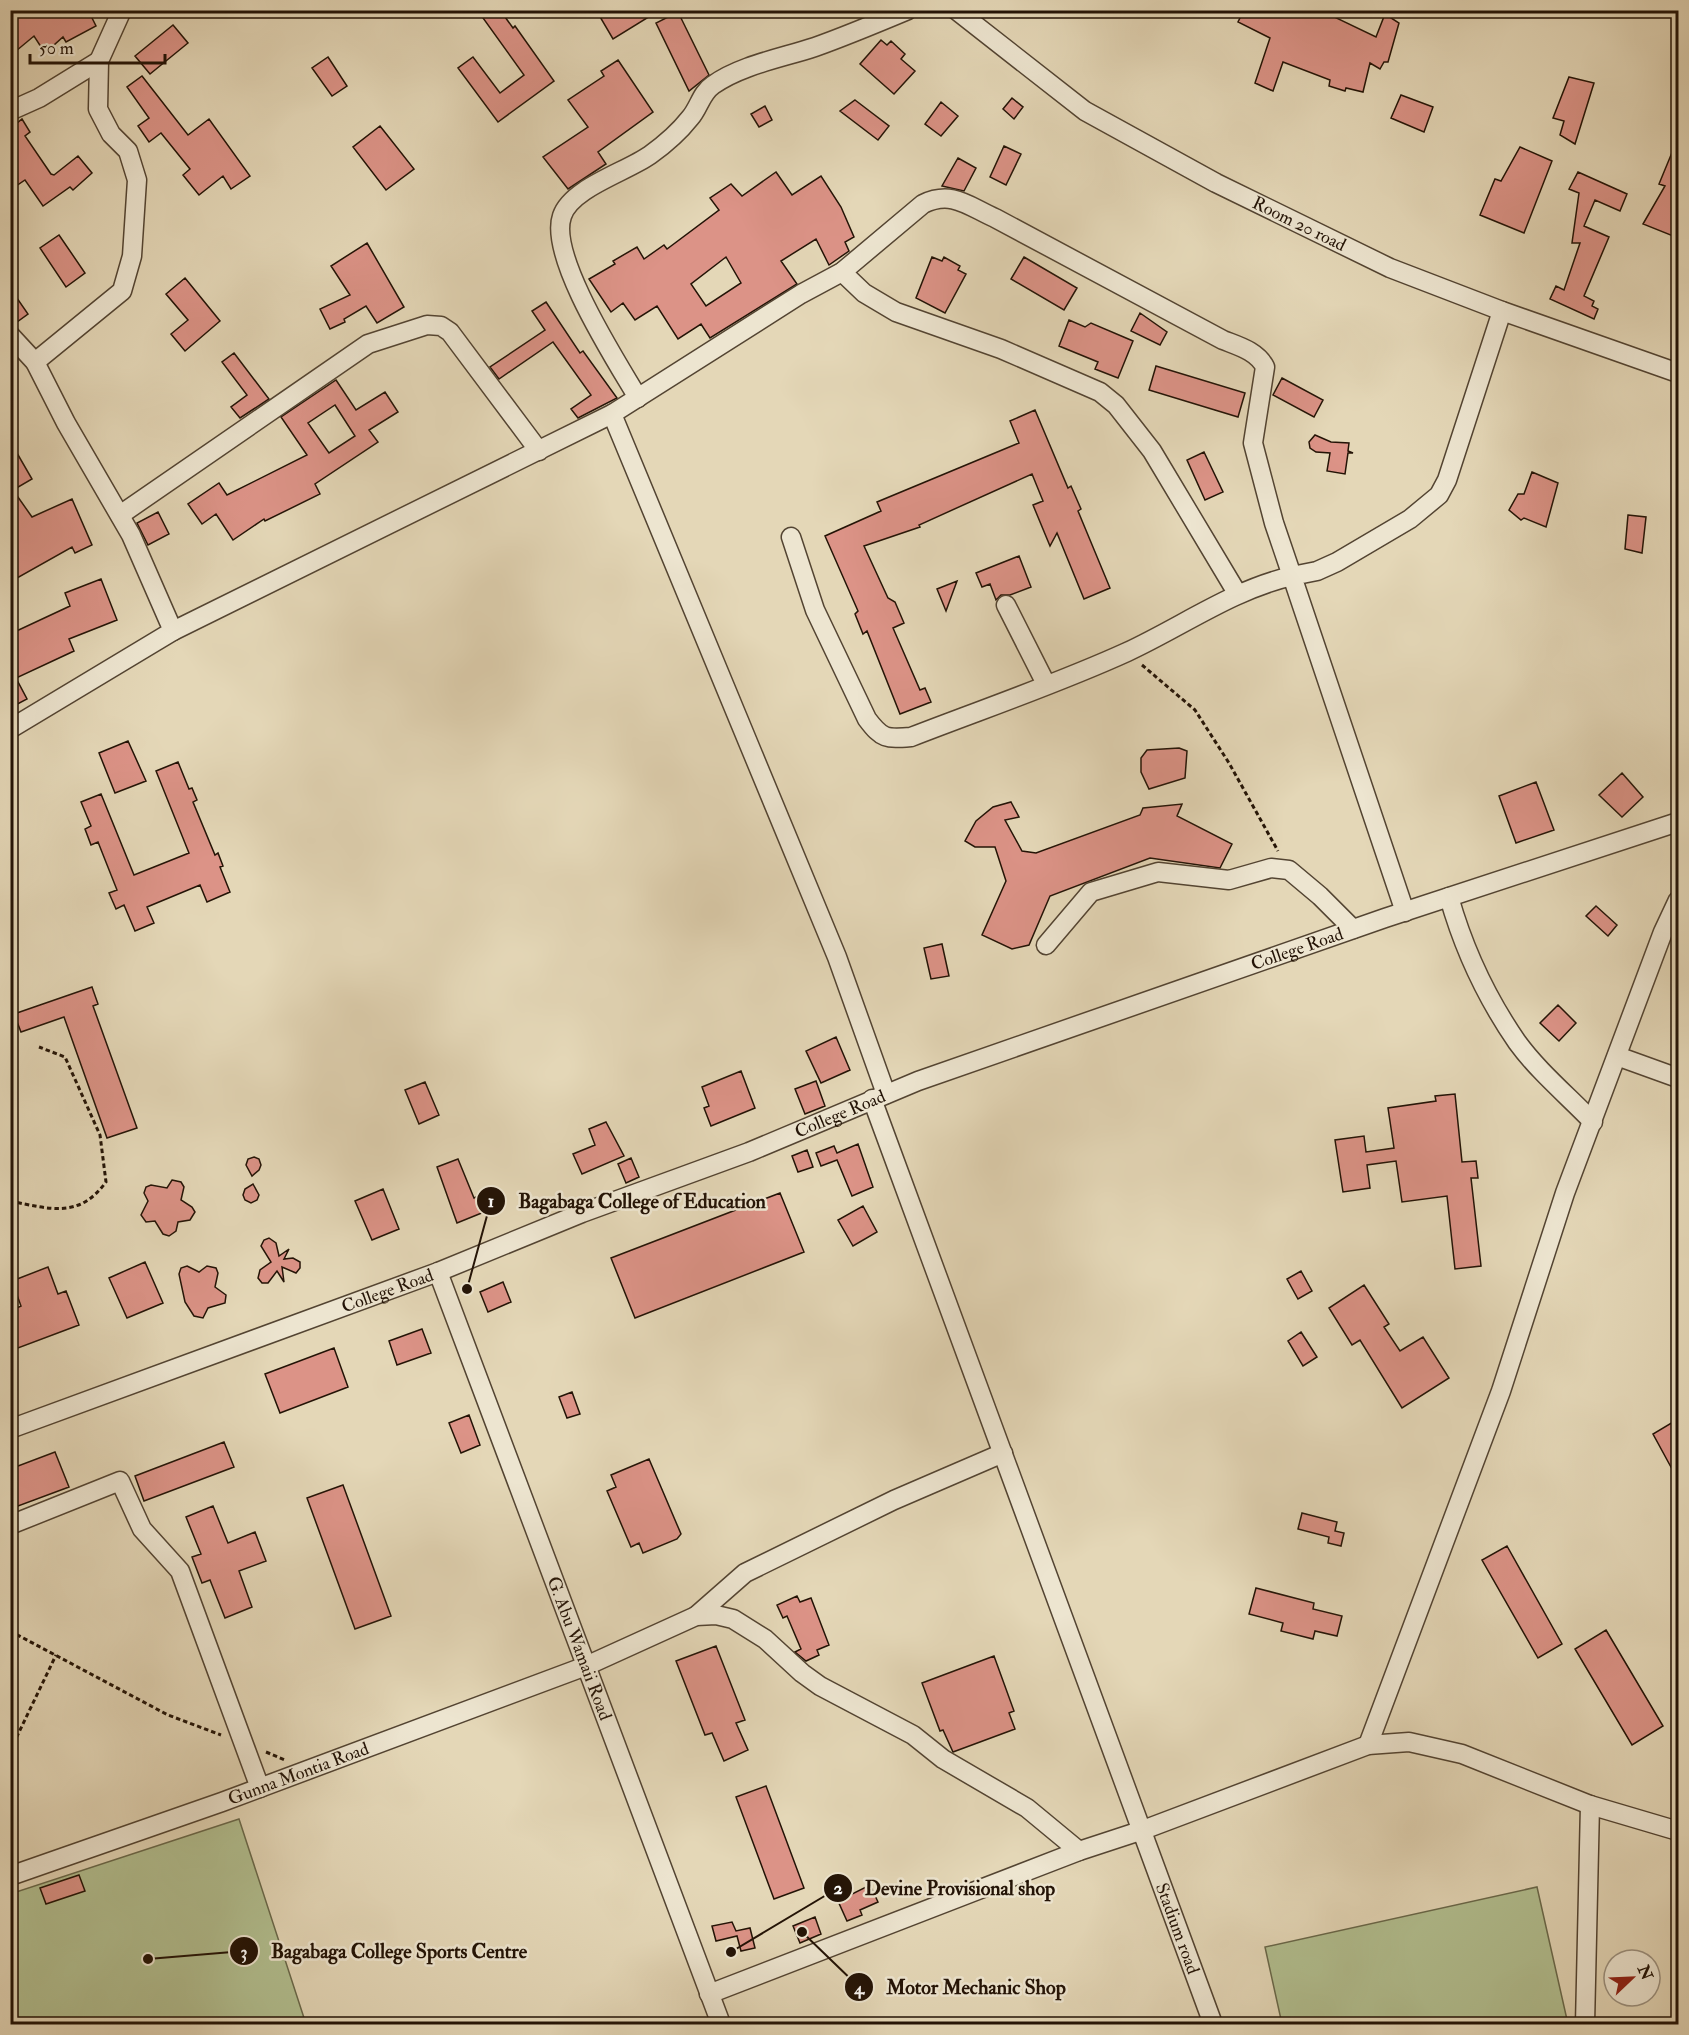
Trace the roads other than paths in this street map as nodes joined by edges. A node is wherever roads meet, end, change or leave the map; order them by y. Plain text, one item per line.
1 (122, 10) edge
2 (908, 10) edge
3 (956, 10) edge
4 (99, 61) junction
5 (10, 111) edge
6 (842, 272) junction
7 (1502, 311) junction
8 (10, 336) edge
9 (34, 362) junction
10 (1678, 373) edge
11 (638, 398) junction
12 (612, 414) junction
13 (539, 451) junction
14 (120, 515) junction
15 (790, 537) dead end
16 (1292, 576) junction
17 (1237, 593) junction
18 (1006, 604) dead end
19 (173, 631) junction
20 (1046, 684) junction
21 (10, 729) edge
22 (1678, 822) edge
23 (1449, 897) junction
24 (1678, 900) edge
25 (1405, 912) junction
26 (1353, 929) junction
27 (1046, 945) dead end
28 (1617, 1056) junction
29 (1678, 1078) edge
30 (879, 1096) junction
31 (1593, 1122) junction
32 (438, 1272) junction
33 (10, 1429) edge
34 (1003, 1453) junction
35 (10, 1525) edge
36 (696, 1616) junction
37 (586, 1666) junction
38 (1368, 1745) junction
39 (260, 1788) junction
40 (1590, 1805) junction
41 (1143, 1830) junction
42 (1678, 1832) edge
43 (1079, 1851) junction
44 (10, 1876) edge
45 (709, 1994) junction
46 (721, 2025) edge
47 (1214, 2025) edge
48 (1584, 2025) edge

1 - 4 street
2 - 11 street
3 - 7 street, Room 20 road
4 - 5 street
4 - 9 street
6 - 11 street
6 - 16 street
6 - 17 street
7 - 10 street, Room 20 road
7 - 16 street
8 - 9 street
9 - 14 street
11 - 12 street
12 - 13 street
12 - 30 street, Stadium road
13 - 14 street
13 - 19 street
14 - 19 street
15 - 20 street
16 - 17 street
16 - 25 street
17 - 20 street
18 - 20 street
19 - 21 street
22 - 23 street, College Road
23 - 25 street, College Road
23 - 31 street
24 - 28 street
25 - 26 street, College Road
26 - 27 street
26 - 30 street, College Road
28 - 29 street
28 - 31 street
30 - 32 street, College Road
30 - 34 street, Stadium road
31 - 38 street
32 - 33 street, College Road
32 - 37 street, G. Abu Wamaii Road
34 - 36 street
34 - 41 street, Stadium road
35 - 39 street
36 - 37 street, Gunna Montia Road
36 - 43 street
37 - 39 street, Gunna Montia Road
37 - 45 street, G. Abu Wamaii Road
38 - 40 street
38 - 41 street
39 - 44 street, Gunna Montia Road
40 - 42 street
40 - 48 street
41 - 43 street
41 - 47 street, Stadium road
43 - 45 street
45 - 46 street, G. Abu Wamaii Road

